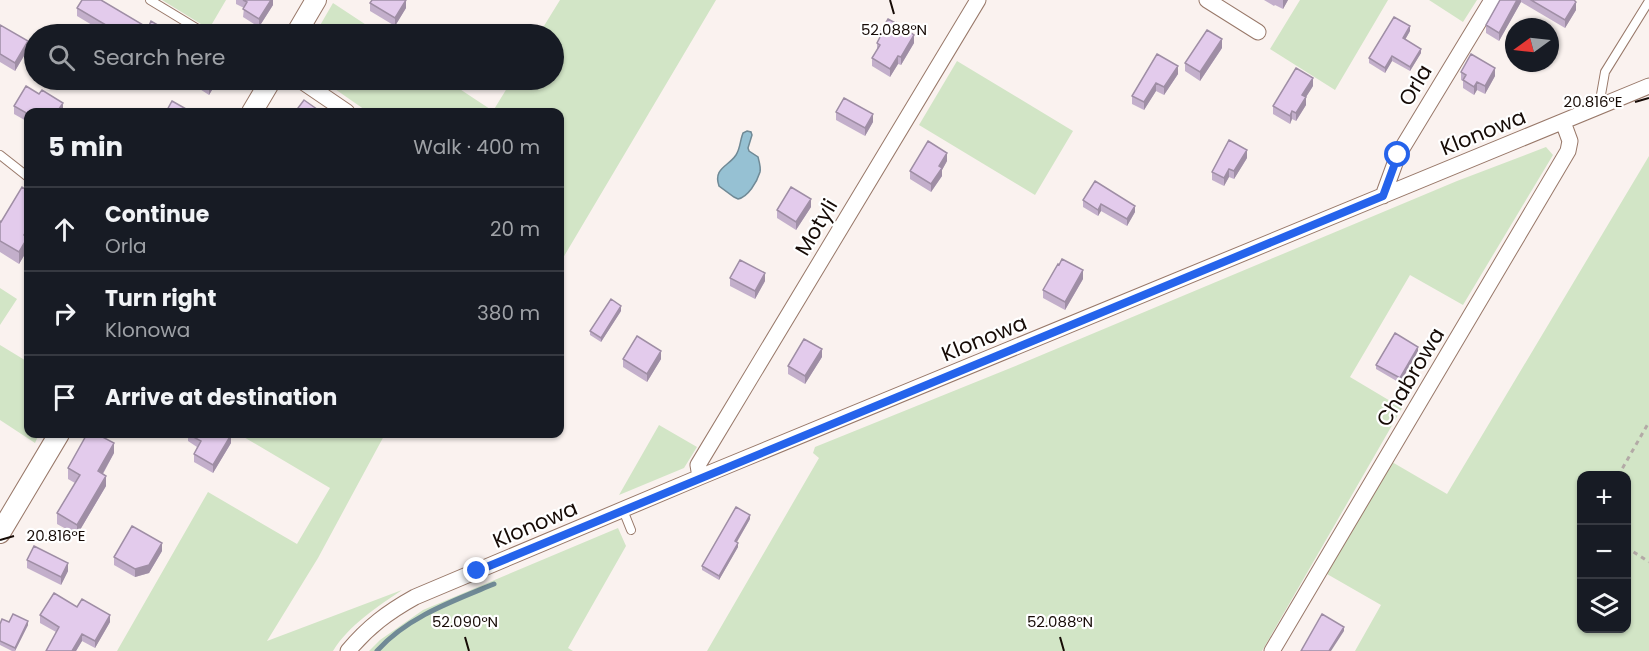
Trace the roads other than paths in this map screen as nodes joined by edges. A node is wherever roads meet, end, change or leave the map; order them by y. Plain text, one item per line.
1 (150, 0) edge
2 (316, 0) edge
3 (978, 0) edge
4 (1206, 0) edge
5 (1492, 0) edge
6 (1649, 1) edge
7 (190, 24) edge
8 (302, 24) edge
9 (1258, 32) dead end
10 (1649, 86) edge
11 (265, 90) edge
12 (315, 90) edge
13 (1599, 106) junction
14 (254, 108) edge
15 (341, 108) edge
16 (1563, 122) junction
17 (0, 155) edge
18 (24, 174) edge
19 (1383, 196) junction
20 (57, 438) edge
21 (700, 477) junction
22 (623, 510) junction
23 (631, 530) dead end
24 (0, 533) edge
25 (348, 651) edge
26 (1272, 651) edge

1 - 7 lane
2 - 8 street
3 - 21 street, Motyli
4 - 9 street
5 - 19 street, Orla
6 - 13 lane
10 - 13 street, Klonowa
11 - 14 street
12 - 15 street
13 - 16 street, Klonowa
16 - 19 street, Klonowa
16 - 26 street, Chabrowa
17 - 18 lane
19 - 21 street, Klonowa
20 - 24 street
21 - 22 street, Klonowa
22 - 23 lane
22 - 25 street, Klonowa

